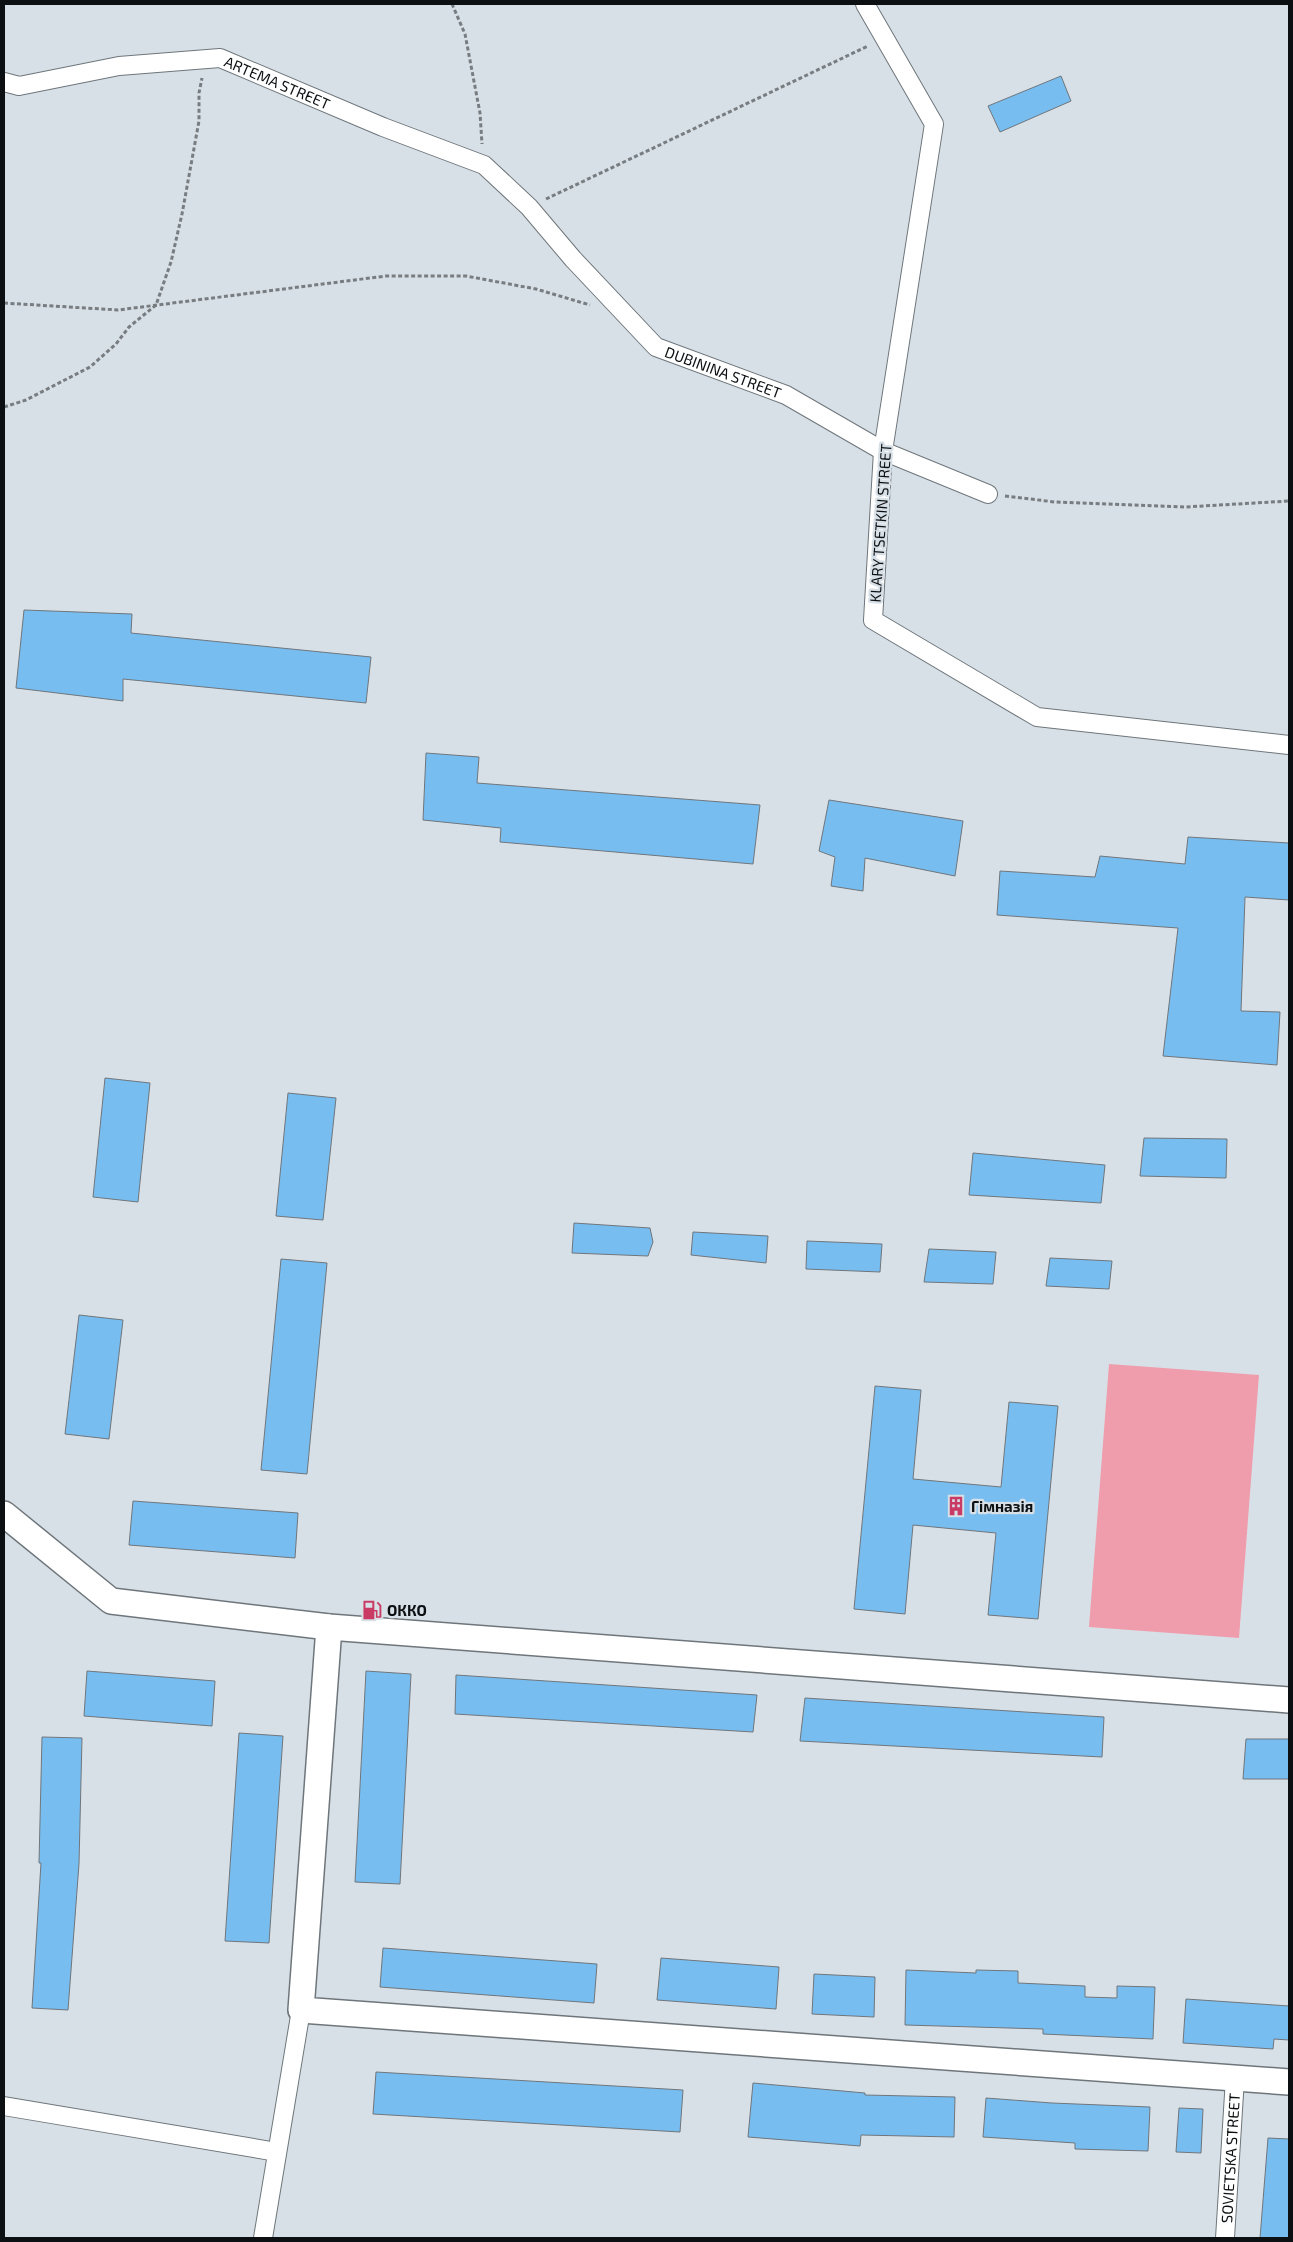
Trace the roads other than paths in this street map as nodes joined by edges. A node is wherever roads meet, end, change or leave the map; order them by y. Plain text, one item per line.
1 (864, 4) edge
2 (4, 82) edge
3 (484, 165) joint
4 (883, 451) junction
5 (988, 494) road end
6 (1289, 745) edge
7 (4, 1514) edge
8 (330, 1626) junction
9 (1289, 1700) edge
10 (301, 2010) junction
11 (1235, 2078) junction
12 (1289, 2082) edge
13 (4, 2106) edge
14 (277, 2152) junction
15 (262, 2238) edge
16 (1225, 2238) edge

1 - 4 street, KLARY TSETKIN STREET
2 - 3 street, ARTEMA STREET
3 - 4 street, DUBININA STREET
4 - 5 street, DUBININA STREET
4 - 6 street, KLARY TSETKIN STREET
7 - 8 street
8 - 9 street
8 - 10 street
10 - 11 street
10 - 14 street
11 - 12 street
11 - 16 street, SOVIETSKA STREET
13 - 14 street
14 - 15 street

